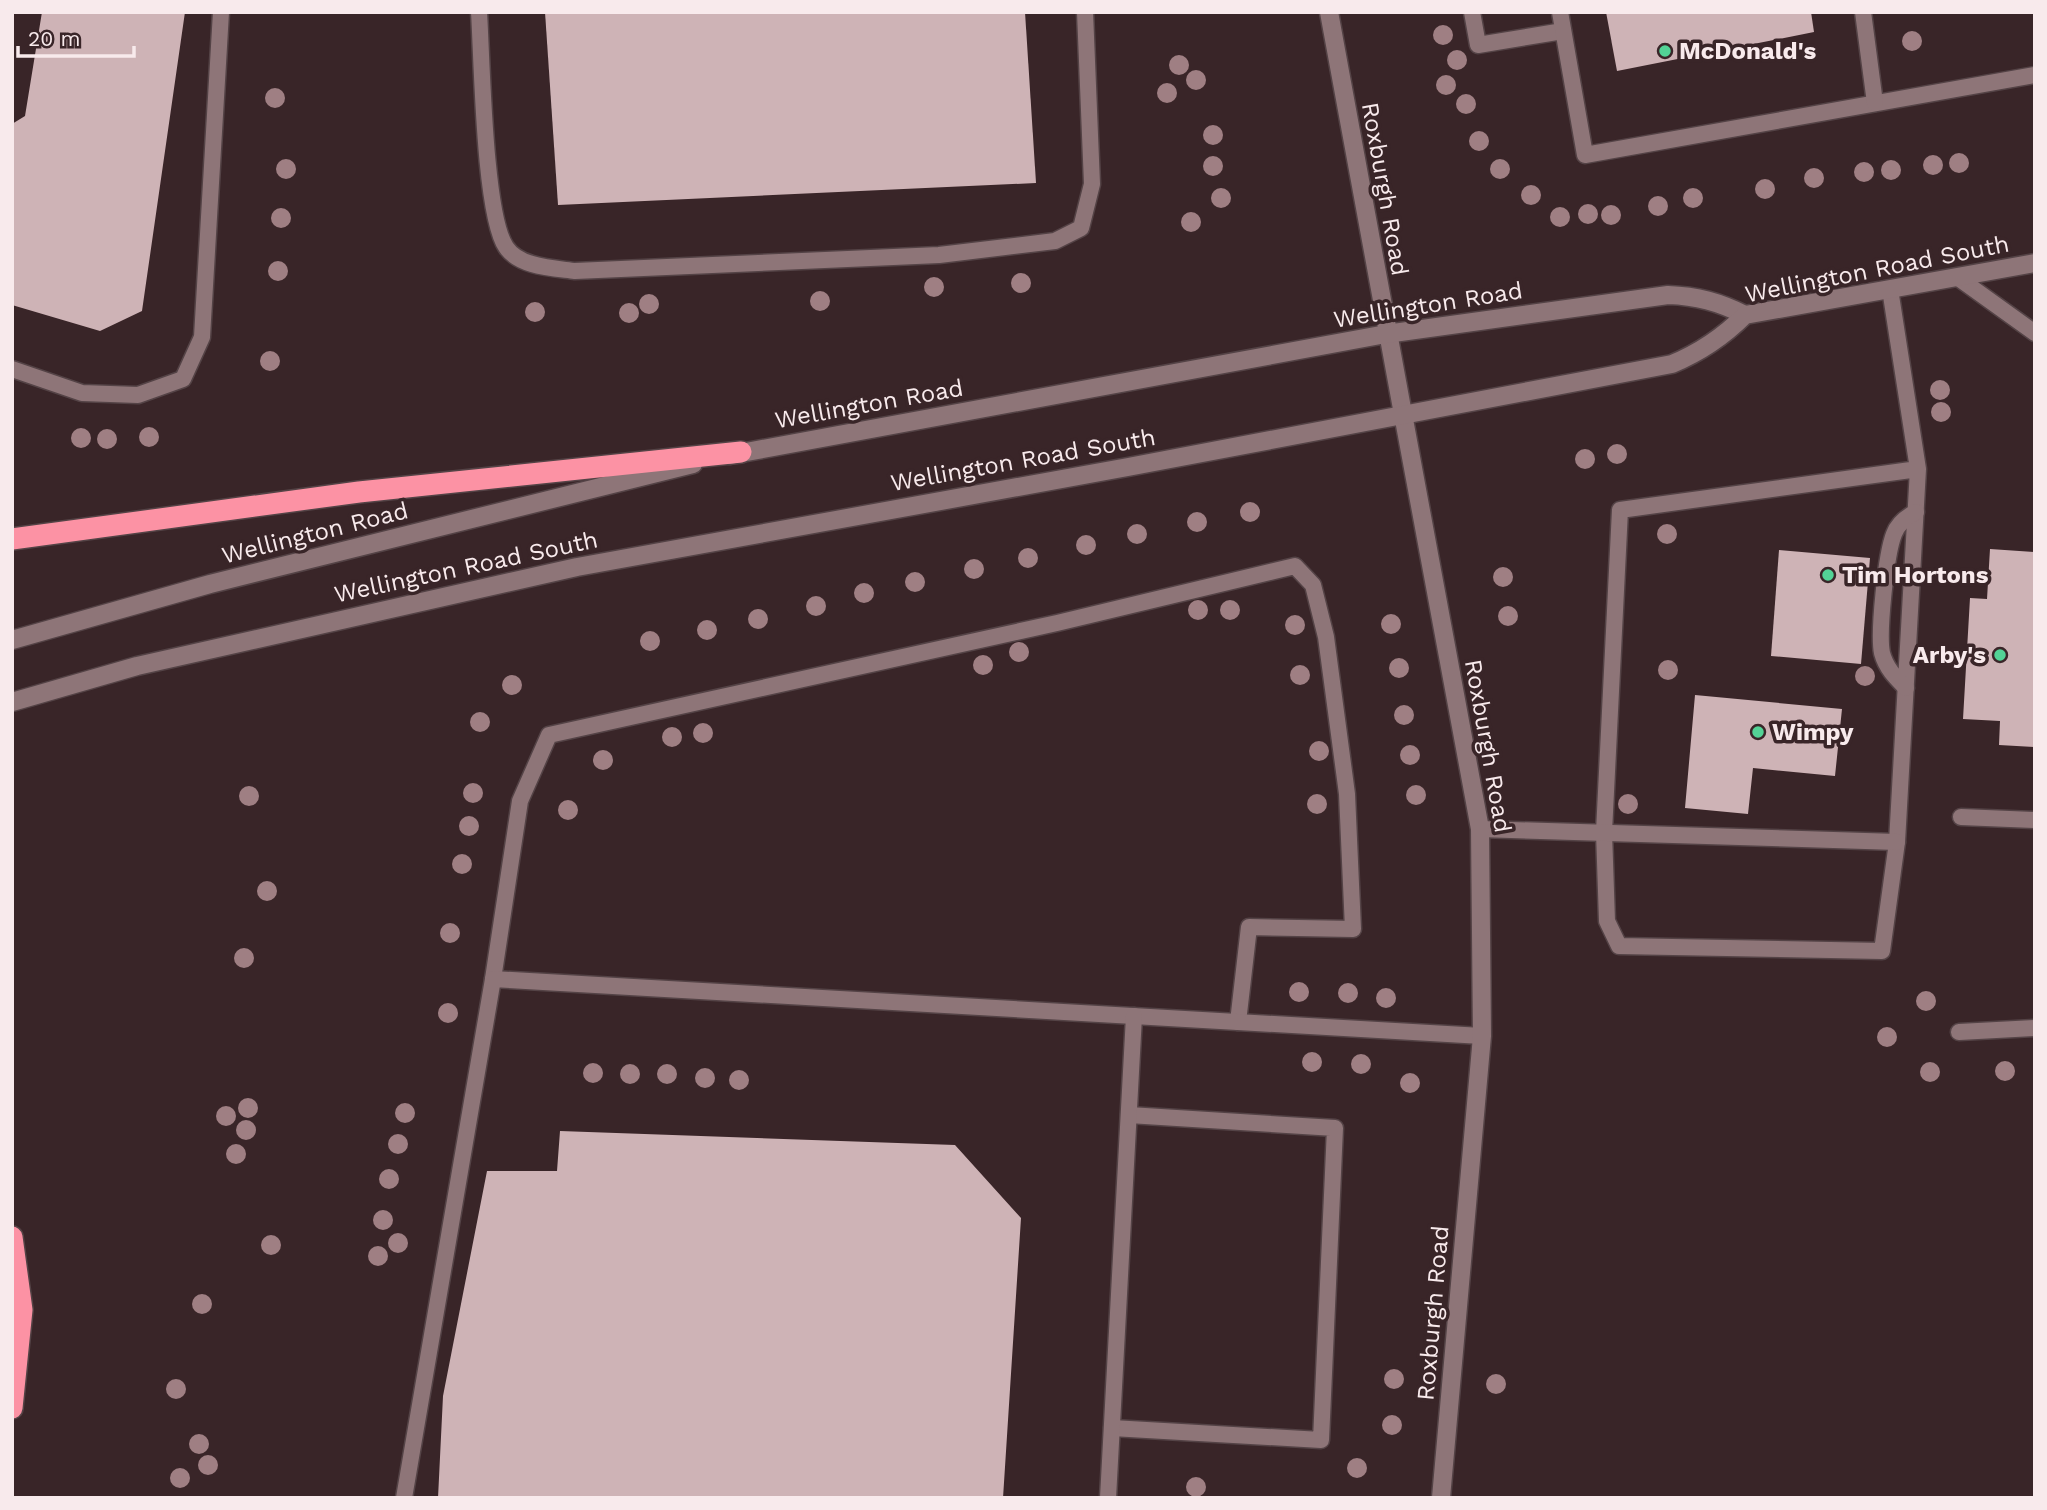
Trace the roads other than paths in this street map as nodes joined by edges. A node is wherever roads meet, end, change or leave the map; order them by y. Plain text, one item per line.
1 (221, 12) edge
2 (479, 12) edge
3 (1085, 12) edge
4 (1329, 12) edge
5 (1472, 12) edge
6 (1560, 12) edge
7 (1863, 12) edge
8 (1563, 31) junction
9 (2035, 75) edge
10 (1875, 103) junction
11 (2035, 263) edge
12 (1957, 277) junction
13 (1890, 289) junction
14 (1745, 315) junction
15 (2035, 333) edge
16 (1386, 334) junction
17 (12, 369) edge
18 (1403, 414) junction
19 (741, 452) junction
20 (1918, 469) junction
21 (1916, 512) junction
22 (12, 539) edge
23 (12, 640) edge
24 (1906, 688) junction
25 (12, 702) edge
26 (1961, 817) dead end
27 (2035, 820) edge
28 (1480, 829) junction
29 (1604, 832) junction
30 (1897, 842) junction
31 (494, 979) junction
32 (1134, 1016) junction
33 (1238, 1022) junction
34 (2035, 1028) edge
35 (1958, 1032) dead end
36 (1482, 1036) junction
37 (1129, 1115) junction
38 (12, 1237) edge
39 (12, 1408) edge
40 (1112, 1428) junction
41 (404, 1498) edge
42 (1108, 1498) edge
43 (1441, 1498) edge

1 - 17 lane
2 - 3 lane
4 - 16 main road, Roxburgh Road
5 - 8 lane
6 - 8 lane
7 - 10 lane
8 - 10 lane
9 - 10 lane
11 - 12 main road, Wellington Road South
12 - 13 main road, Wellington Road South
12 - 15 lane
13 - 14 main road, Wellington Road South
13 - 20 lane
14 - 16 main road, Wellington Road
14 - 18 main road, Wellington Road South
16 - 18 main road, Roxburgh Road
16 - 19 main road, Wellington Road
18 - 25 main road, Wellington Road South
18 - 28 main road, Roxburgh Road
19 - 22 highway
19 - 23 main road, Wellington Road
20 - 21 lane
20 - 29 lane
21 - 24 lane
21 - 24 lane
24 - 30 lane
26 - 27 lane
28 - 29 lane
28 - 36 main road, Roxburgh Road
29 - 30 lane
29 - 30 lane
31 - 32 lane
31 - 33 lane
31 - 41 lane
32 - 33 lane
32 - 37 lane
33 - 36 lane
34 - 35 lane
36 - 43 main road, Roxburgh Road
37 - 40 lane
37 - 40 lane
38 - 39 highway
40 - 42 lane

